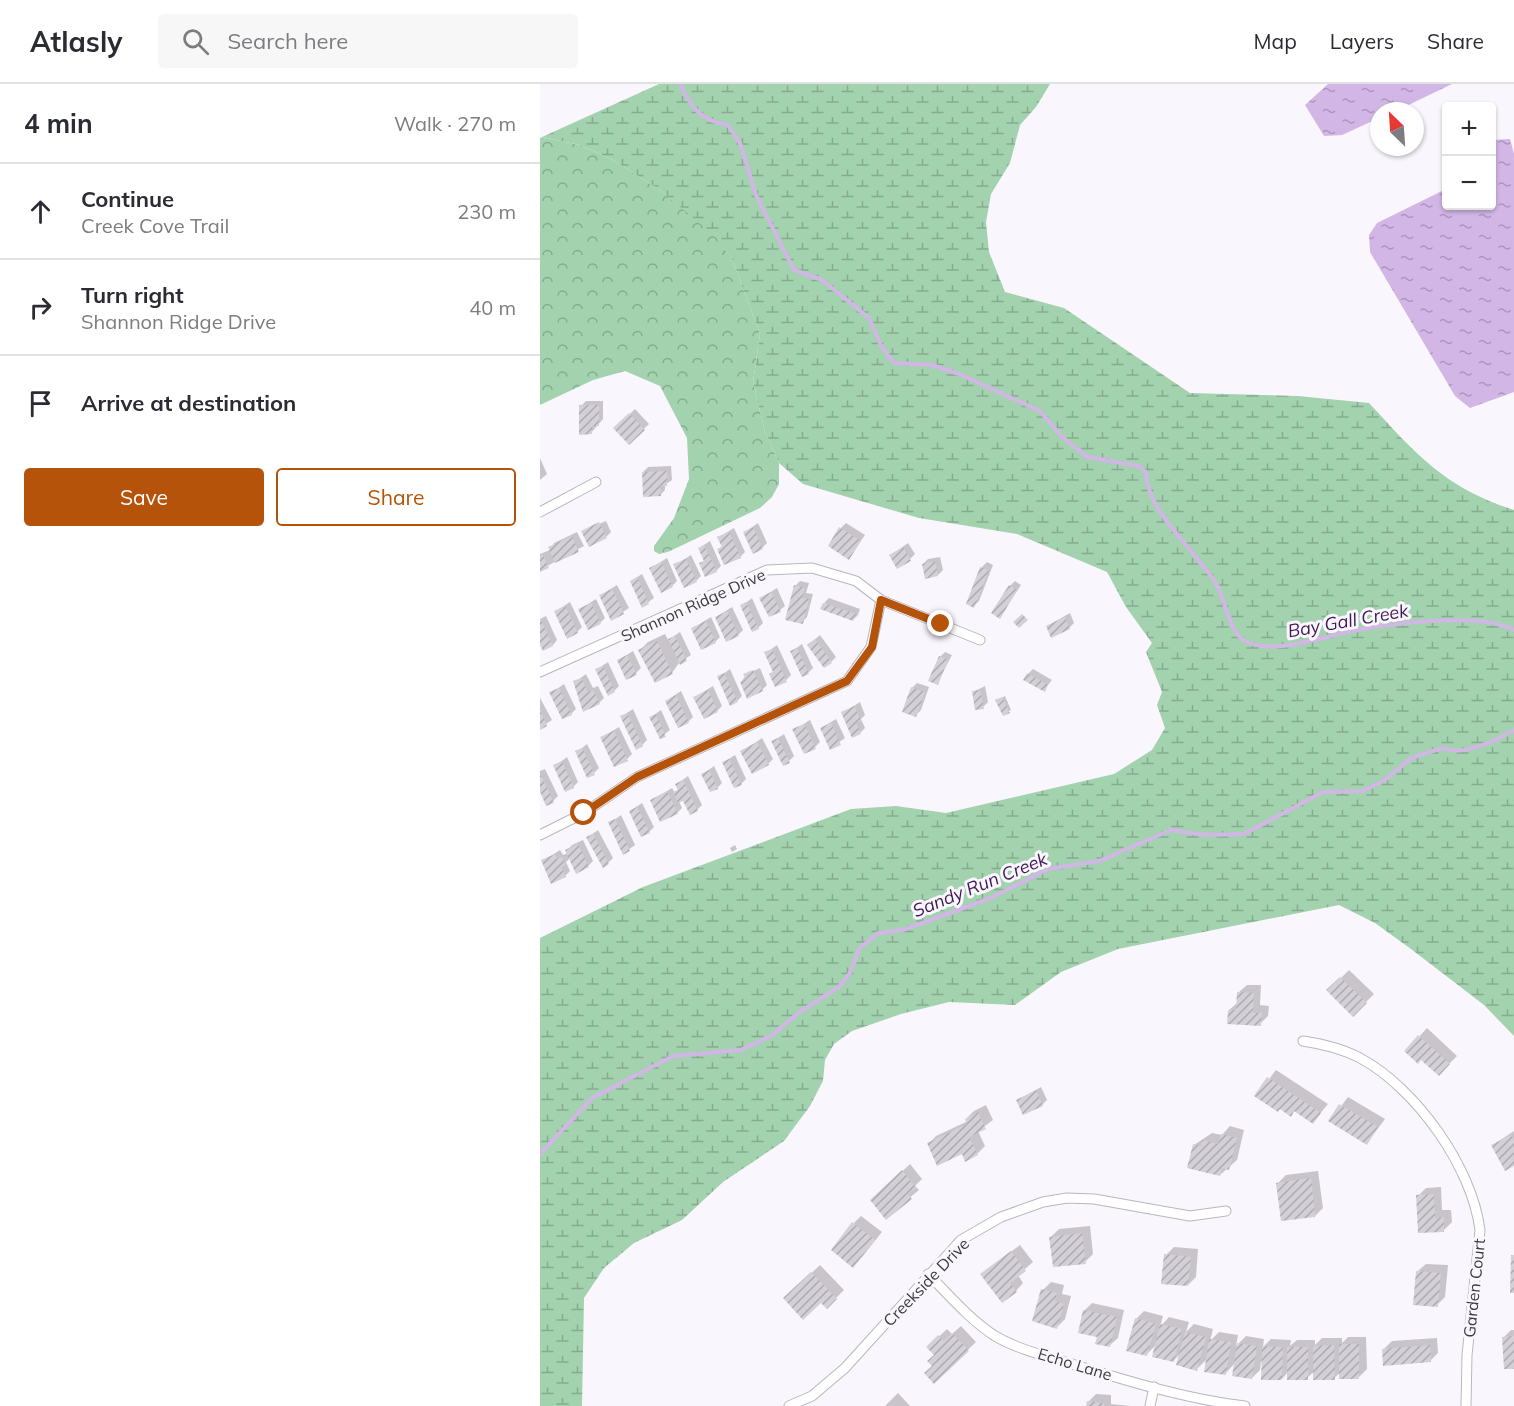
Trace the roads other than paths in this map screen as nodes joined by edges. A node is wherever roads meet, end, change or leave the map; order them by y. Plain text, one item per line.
1 (596, 482) dead end
2 (540, 512) edge
3 (881, 600) junction
4 (981, 640) dead end
5 (540, 672) edge
6 (540, 835) edge
7 (1304, 1041) dead end
8 (1226, 1211) dead end
9 (928, 1274) junction
10 (1154, 1387) junction
11 (789, 1406) edge
12 (1150, 1406) edge
13 (1245, 1406) edge
14 (1466, 1406) edge

1 - 2 street
3 - 4 street, Shannon Ridge Drive
3 - 5 street, Shannon Ridge Drive
3 - 6 street
7 - 14 street, Garden Court
8 - 9 street, Creekside Drive
9 - 10 street, Echo Lane
9 - 11 street, Creekside Drive
10 - 12 street
10 - 13 street, Echo Lane

